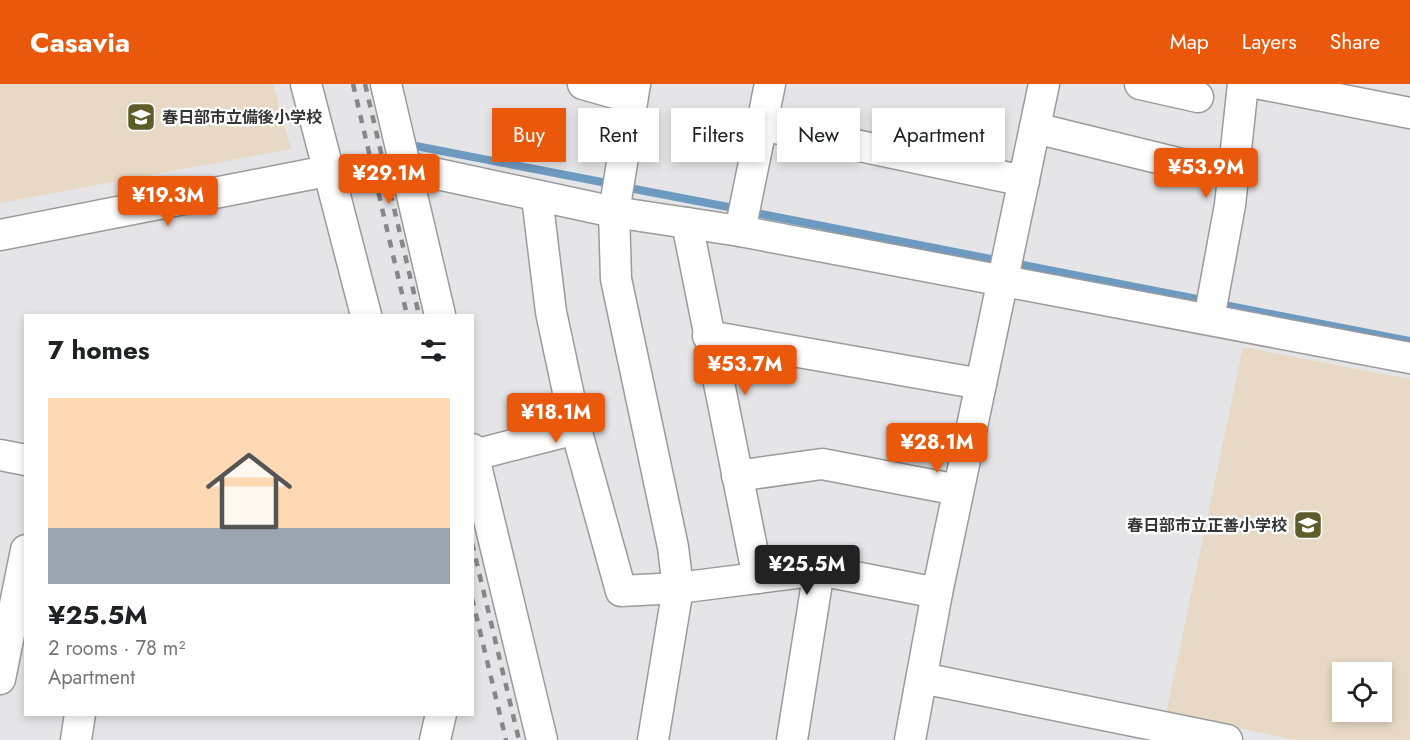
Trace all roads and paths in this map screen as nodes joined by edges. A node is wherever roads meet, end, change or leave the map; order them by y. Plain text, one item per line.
1 (306, 84) edge
2 (386, 84) edge
3 (583, 84) edge
4 (770, 84) edge
5 (1044, 84) edge
6 (1140, 84) edge
7 (1243, 84) edge
8 (1261, 84) edge
9 (633, 91) edge
10 (1197, 97) dead end
11 (765, 108) edge
12 (1410, 113) edge
13 (765, 126) edge
14 (1035, 128) junction
15 (754, 162) edge
16 (1186, 165) dead end
17 (405, 167) junction
18 (327, 171) junction
19 (1023, 181) junction
20 (537, 197) junction
21 (614, 212) junction
22 (687, 223) junction
23 (740, 231) junction
24 (0, 235) edge
25 (1002, 280) junction
26 (366, 314) edge
27 (440, 314) edge
28 (1209, 319) junction
29 (708, 336) junction
30 (1410, 356) edge
31 (981, 384) junction
32 (576, 429) junction
33 (474, 452) edge
34 (0, 455) edge
35 (474, 456) edge
36 (24, 460) edge
37 (737, 476) junction
38 (958, 490) junction
39 (24, 560) edge
40 (819, 570) junction
41 (758, 578) junction
42 (678, 588) junction
43 (937, 593) junction
44 (922, 678) junction
45 (0, 679) edge
46 (80, 716) edge
47 (441, 716) edge
48 (76, 740) edge
49 (435, 740) edge
50 (542, 740) edge
51 (653, 740) edge
52 (792, 740) edge
53 (910, 740) edge
54 (1227, 740) edge

1 - 18 street
2 - 17 street
3 - 9 street
4 - 11 street
5 - 14 street
6 - 10 street
7 - 28 street
8 - 12 street
9 - 21 street
13 - 19 street
14 - 16 street
14 - 19 street
15 - 23 street
17 - 20 street
17 - 27 street
18 - 24 street
18 - 26 street
19 - 25 street
20 - 21 street
20 - 32 street
21 - 22 street
21 - 42 street
22 - 23 street
22 - 29 street
23 - 25 street
25 - 28 street
25 - 31 street
28 - 30 street
29 - 31 street
29 - 37 street
31 - 38 street
32 - 33 street
32 - 42 street
34 - 36 street
35 - 50 street
37 - 38 street
37 - 41 street
38 - 43 street
39 - 45 street
40 - 41 street
40 - 43 street
40 - 52 street
41 - 42 street
42 - 51 street
43 - 44 street
44 - 53 street
44 - 54 street
46 - 48 street
47 - 49 street

